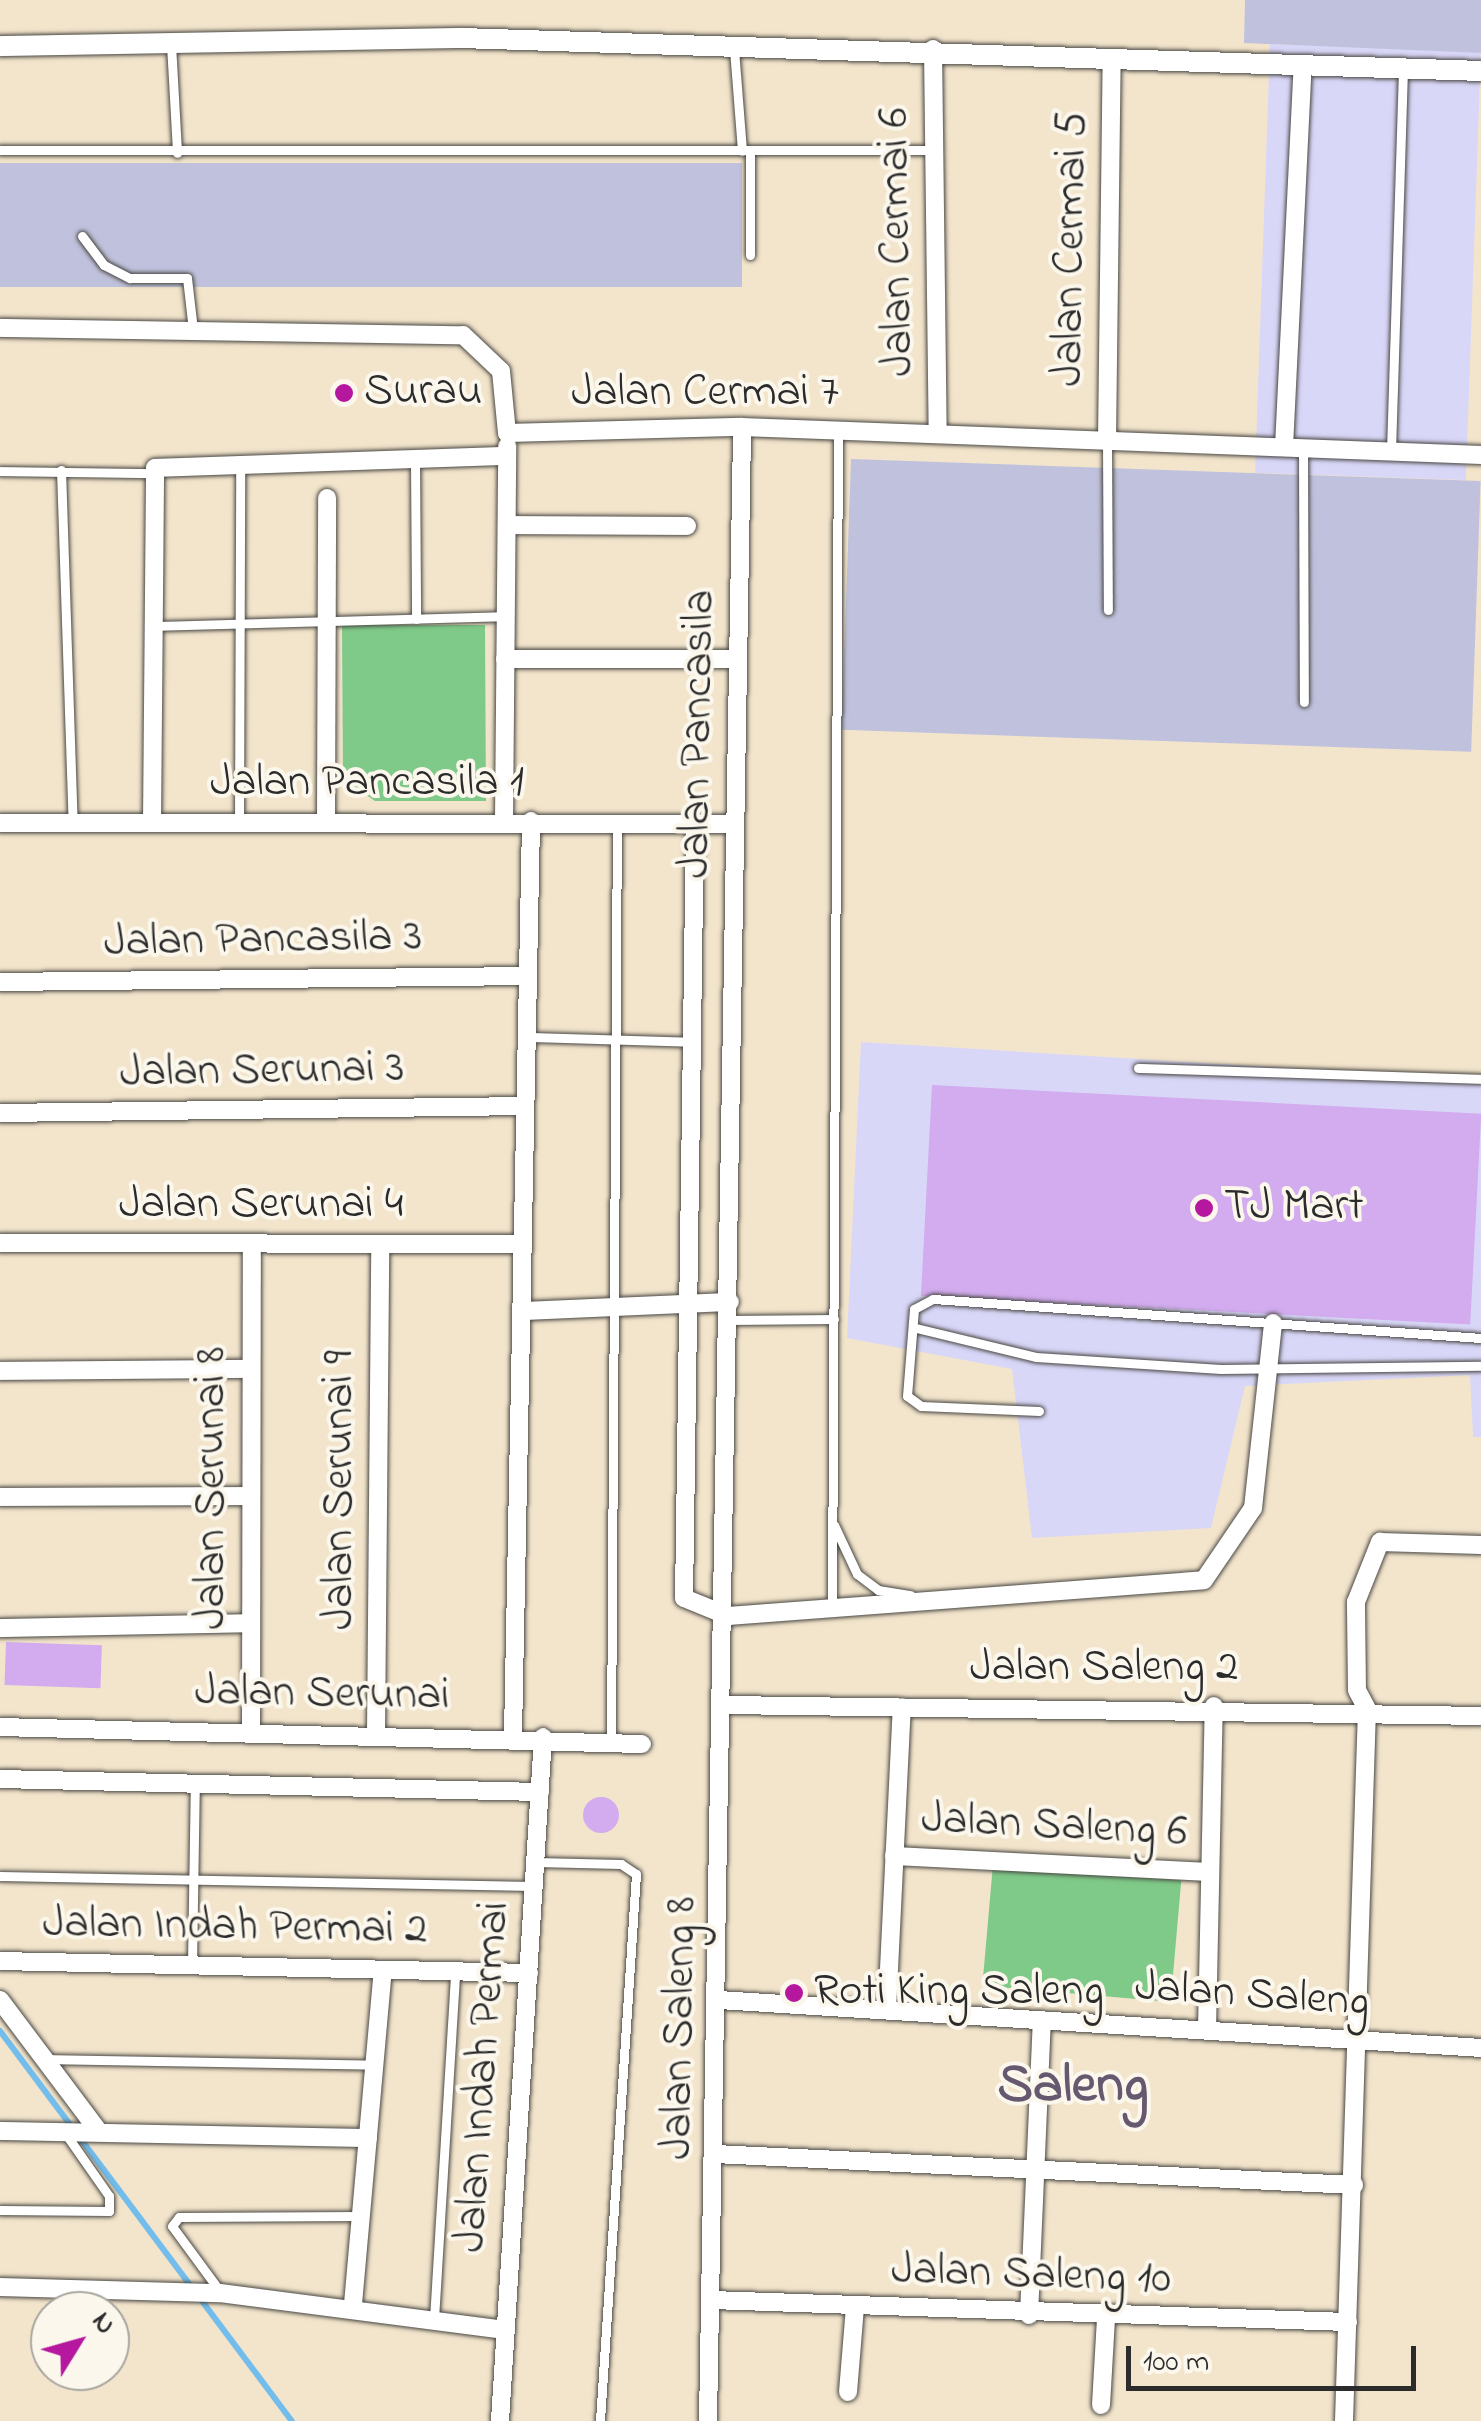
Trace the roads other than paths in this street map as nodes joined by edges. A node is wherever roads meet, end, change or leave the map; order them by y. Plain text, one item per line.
1 (171, 44) junction
2 (0, 46) edge
3 (734, 48) junction
4 (933, 49) junction
5 (1112, 58) junction
6 (1303, 65) junction
7 (1403, 68) junction
8 (1481, 71) edge
9 (0, 150) edge
10 (934, 150) junction
11 (746, 151) junction
12 (176, 153) junction
13 (82, 236) dead end
14 (750, 255) dead end
15 (0, 328) edge
16 (193, 330) junction
17 (742, 427) junction
18 (838, 430) junction
19 (507, 432) junction
20 (938, 434) junction
21 (1106, 440) junction
22 (1294, 448) junction
23 (1391, 451) junction
24 (1481, 454) edge
25 (507, 456) junction
26 (415, 458) junction
27 (240, 460) junction
28 (61, 470) junction
29 (0, 471) edge
30 (152, 473) junction
31 (327, 498) dead end
32 (506, 525) junction
33 (686, 526) dead end
34 (1108, 610) dead end
35 (506, 616) junction
36 (416, 619) junction
37 (327, 621) junction
38 (238, 624) junction
39 (150, 626) junction
40 (505, 659) junction
41 (738, 659) junction
42 (1304, 702) dead end
43 (531, 820) junction
44 (504, 821) junction
45 (617, 822) junction
46 (0, 823) edge
47 (73, 823) junction
48 (152, 823) junction
49 (239, 823) junction
50 (326, 823) junction
51 (696, 823) junction
52 (735, 824) junction
53 (528, 976) junction
54 (0, 982) edge
55 (526, 1037) junction
56 (613, 1040) junction
57 (694, 1042) junction
58 (731, 1043) junction
59 (1138, 1068) dead end
60 (1481, 1079) edge
61 (525, 1106) junction
62 (0, 1113) edge
63 (0, 1243) edge
64 (252, 1244) junction
65 (523, 1244) junction
66 (380, 1245) junction
67 (694, 1304) junction
68 (610, 1309) junction
69 (522, 1311) junction
70 (729, 1311) junction
71 (834, 1319) junction
72 (1272, 1323) junction
73 (916, 1328) junction
74 (1481, 1338) edge
75 (1481, 1366) edge
76 (1267, 1368) junction
77 (250, 1369) junction
78 (0, 1372) edge
79 (1038, 1411) dead end
80 (249, 1496) junction
81 (0, 1497) edge
82 (831, 1518) junction
83 (1481, 1545) edge
84 (942, 1604) junction
85 (832, 1608) junction
86 (728, 1616) junction
87 (250, 1623) junction
88 (0, 1628) edge
89 (726, 1705) junction
90 (1214, 1706) junction
91 (902, 1707) junction
92 (1367, 1709) junction
93 (1481, 1716) edge
94 (0, 1727) edge
95 (251, 1733) junction
96 (376, 1735) junction
97 (513, 1735) junction
98 (544, 1737) junction
99 (611, 1743) junction
100 (642, 1744) dead end
101 (0, 1780) edge
102 (195, 1784) junction
103 (540, 1792) junction
104 (894, 1856) junction
105 (536, 1862) junction
106 (1210, 1872) junction
107 (0, 1876) edge
108 (193, 1885) junction
109 (534, 1886) junction
110 (0, 1960) edge
111 (192, 1965) junction
112 (382, 1970) junction
113 (455, 1970) junction
114 (528, 1973) junction
115 (0, 2000) edge
116 (719, 2000) junction
117 (886, 2010) junction
118 (1042, 2020) junction
119 (1208, 2030) junction
120 (1361, 2040) junction
121 (1481, 2048) edge
122 (46, 2059) junction
123 (376, 2065) junction
124 (0, 2131) edge
125 (81, 2132) junction
126 (368, 2138) junction
127 (715, 2154) junction
128 (1034, 2174) junction
129 (1354, 2185) junction
130 (0, 2210) edge
131 (360, 2216) junction
132 (0, 2286) edge
133 (220, 2293) junction
134 (712, 2300) junction
135 (352, 2304) junction
136 (855, 2307) junction
137 (1029, 2315) junction
138 (1106, 2317) junction
139 (434, 2322) junction
140 (1348, 2322) junction
141 (506, 2330) junction
142 (848, 2392) dead end
143 (1100, 2405) dead end
144 (500, 2421) edge
145 (600, 2421) edge
146 (708, 2421) edge
147 (1344, 2421) edge

1 - 2 street
1 - 3 street
1 - 12 lane
3 - 4 street
3 - 11 lane
4 - 5 street
4 - 10 street, Jalan Cermai 6
5 - 6 street
5 - 21 street, Jalan Cermai 5
6 - 7 street
6 - 22 street
7 - 8 street
7 - 23 lane
9 - 12 lane
10 - 11 lane
10 - 20 street, Jalan Cermai 6
11 - 12 lane
11 - 14 lane
13 - 16 lane
15 - 16 street, Jalan Cermai 7
16 - 19 street, Jalan Cermai 7
17 - 18 street, Jalan Cermai 7
17 - 19 street, Jalan Cermai 7
17 - 41 street, Jalan Pancasila
18 - 20 street, Jalan Cermai 7
18 - 71 lane
19 - 25 street
20 - 21 street, Jalan Cermai 7
21 - 22 street, Jalan Cermai 7
21 - 34 lane
22 - 23 street, Jalan Cermai 7
22 - 42 lane
23 - 24 street, Jalan Cermai 7
25 - 26 street
25 - 32 street
26 - 27 street
26 - 36 lane
27 - 30 street
27 - 38 lane
28 - 29 lane
28 - 30 lane
28 - 47 lane
30 - 39 street
31 - 37 street
32 - 33 street
32 - 35 street
35 - 36 lane
35 - 40 street
36 - 37 lane
37 - 38 lane
37 - 50 street
38 - 39 lane
38 - 49 lane
39 - 48 street
40 - 41 street
40 - 44 street
41 - 52 street, Jalan Pancasila
43 - 44 street, Jalan Pancasila 1
43 - 45 street, Jalan Pancasila 1
43 - 53 street
44 - 50 street, Jalan Pancasila 1
45 - 51 street, Jalan Pancasila 1
45 - 56 lane
46 - 47 street, Jalan Pancasila 1
47 - 48 street, Jalan Pancasila 1
48 - 49 street, Jalan Pancasila 1
49 - 50 street, Jalan Pancasila 1
51 - 52 street, Jalan Pancasila 1
51 - 57 street
52 - 58 street, Jalan Pancasila
53 - 54 street, Jalan Pancasila 3
53 - 55 street
55 - 56 lane
55 - 61 street
56 - 57 lane
56 - 68 lane
57 - 58 street
57 - 67 street
58 - 70 street, Jalan Pancasila
59 - 60 lane
61 - 62 street, Jalan Serunai 3
61 - 65 street
63 - 64 street, Jalan Serunai 4
64 - 66 street, Jalan Serunai 4
64 - 77 street, Jalan Serunai 8
65 - 66 street, Jalan Serunai 4
65 - 69 street
66 - 96 street, Jalan Serunai 9
67 - 68 street
67 - 70 street
67 - 86 street
68 - 69 street
68 - 99 lane
69 - 97 street
70 - 71 lane
70 - 86 street, Jalan Saleng 8
71 - 82 lane
72 - 73 lane
72 - 74 lane
72 - 76 street
73 - 76 lane
73 - 79 lane
75 - 76 lane
76 - 84 street
77 - 78 street
77 - 80 street, Jalan Serunai 8
80 - 81 street
80 - 87 street, Jalan Serunai 8
82 - 84 lane
82 - 85 lane
83 - 92 street
84 - 85 street
85 - 86 street
86 - 89 street, Jalan Saleng 8
87 - 88 street
87 - 95 street, Jalan Serunai 8
89 - 91 street, Jalan Saleng 2
89 - 116 street, Jalan Saleng 8
90 - 91 street, Jalan Saleng 2
90 - 92 street, Jalan Saleng 2
90 - 106 street
91 - 104 street
92 - 93 street, Jalan Saleng 2
92 - 120 street
94 - 95 street, Jalan Serunai
95 - 96 street, Jalan Serunai
96 - 97 street, Jalan Serunai
97 - 98 street, Jalan Serunai
98 - 99 street, Jalan Serunai
98 - 103 street, Jalan Indah Permai
99 - 100 street, Jalan Serunai
101 - 102 street
102 - 103 street
102 - 108 lane
103 - 105 street, Jalan Indah Permai
104 - 106 street, Jalan Saleng 6
104 - 117 street
105 - 109 street, Jalan Indah Permai
105 - 145 lane
106 - 119 street
107 - 108 lane
108 - 109 lane
108 - 111 lane
109 - 114 street, Jalan Indah Permai
110 - 111 street, Jalan Indah Permai 2
111 - 112 street, Jalan Indah Permai 2
112 - 113 street, Jalan Indah Permai 2
112 - 123 street
113 - 114 street, Jalan Indah Permai 2
113 - 139 lane
114 - 141 street, Jalan Indah Permai
115 - 122 street
116 - 117 street, Jalan Saleng
116 - 127 street, Jalan Saleng 8
117 - 118 street, Jalan Saleng
118 - 119 street, Jalan Saleng
118 - 128 street
119 - 120 street, Jalan Saleng
120 - 121 street, Jalan Saleng
120 - 129 street
122 - 123 lane
122 - 125 street
123 - 126 street
124 - 125 street
125 - 126 street
125 - 130 lane
126 - 131 street
127 - 128 street
127 - 134 street, Jalan Saleng 8
128 - 129 street
128 - 137 street
129 - 140 street
131 - 133 lane
131 - 135 street
132 - 133 street
133 - 135 street
134 - 136 street, Jalan Saleng 10
134 - 146 street, Jalan Saleng 8
135 - 139 street
136 - 137 street, Jalan Saleng 10
136 - 142 street
137 - 138 street, Jalan Saleng 10
138 - 140 street, Jalan Saleng 10
138 - 143 street
139 - 141 street
140 - 147 street
141 - 144 street, Jalan Indah Permai

